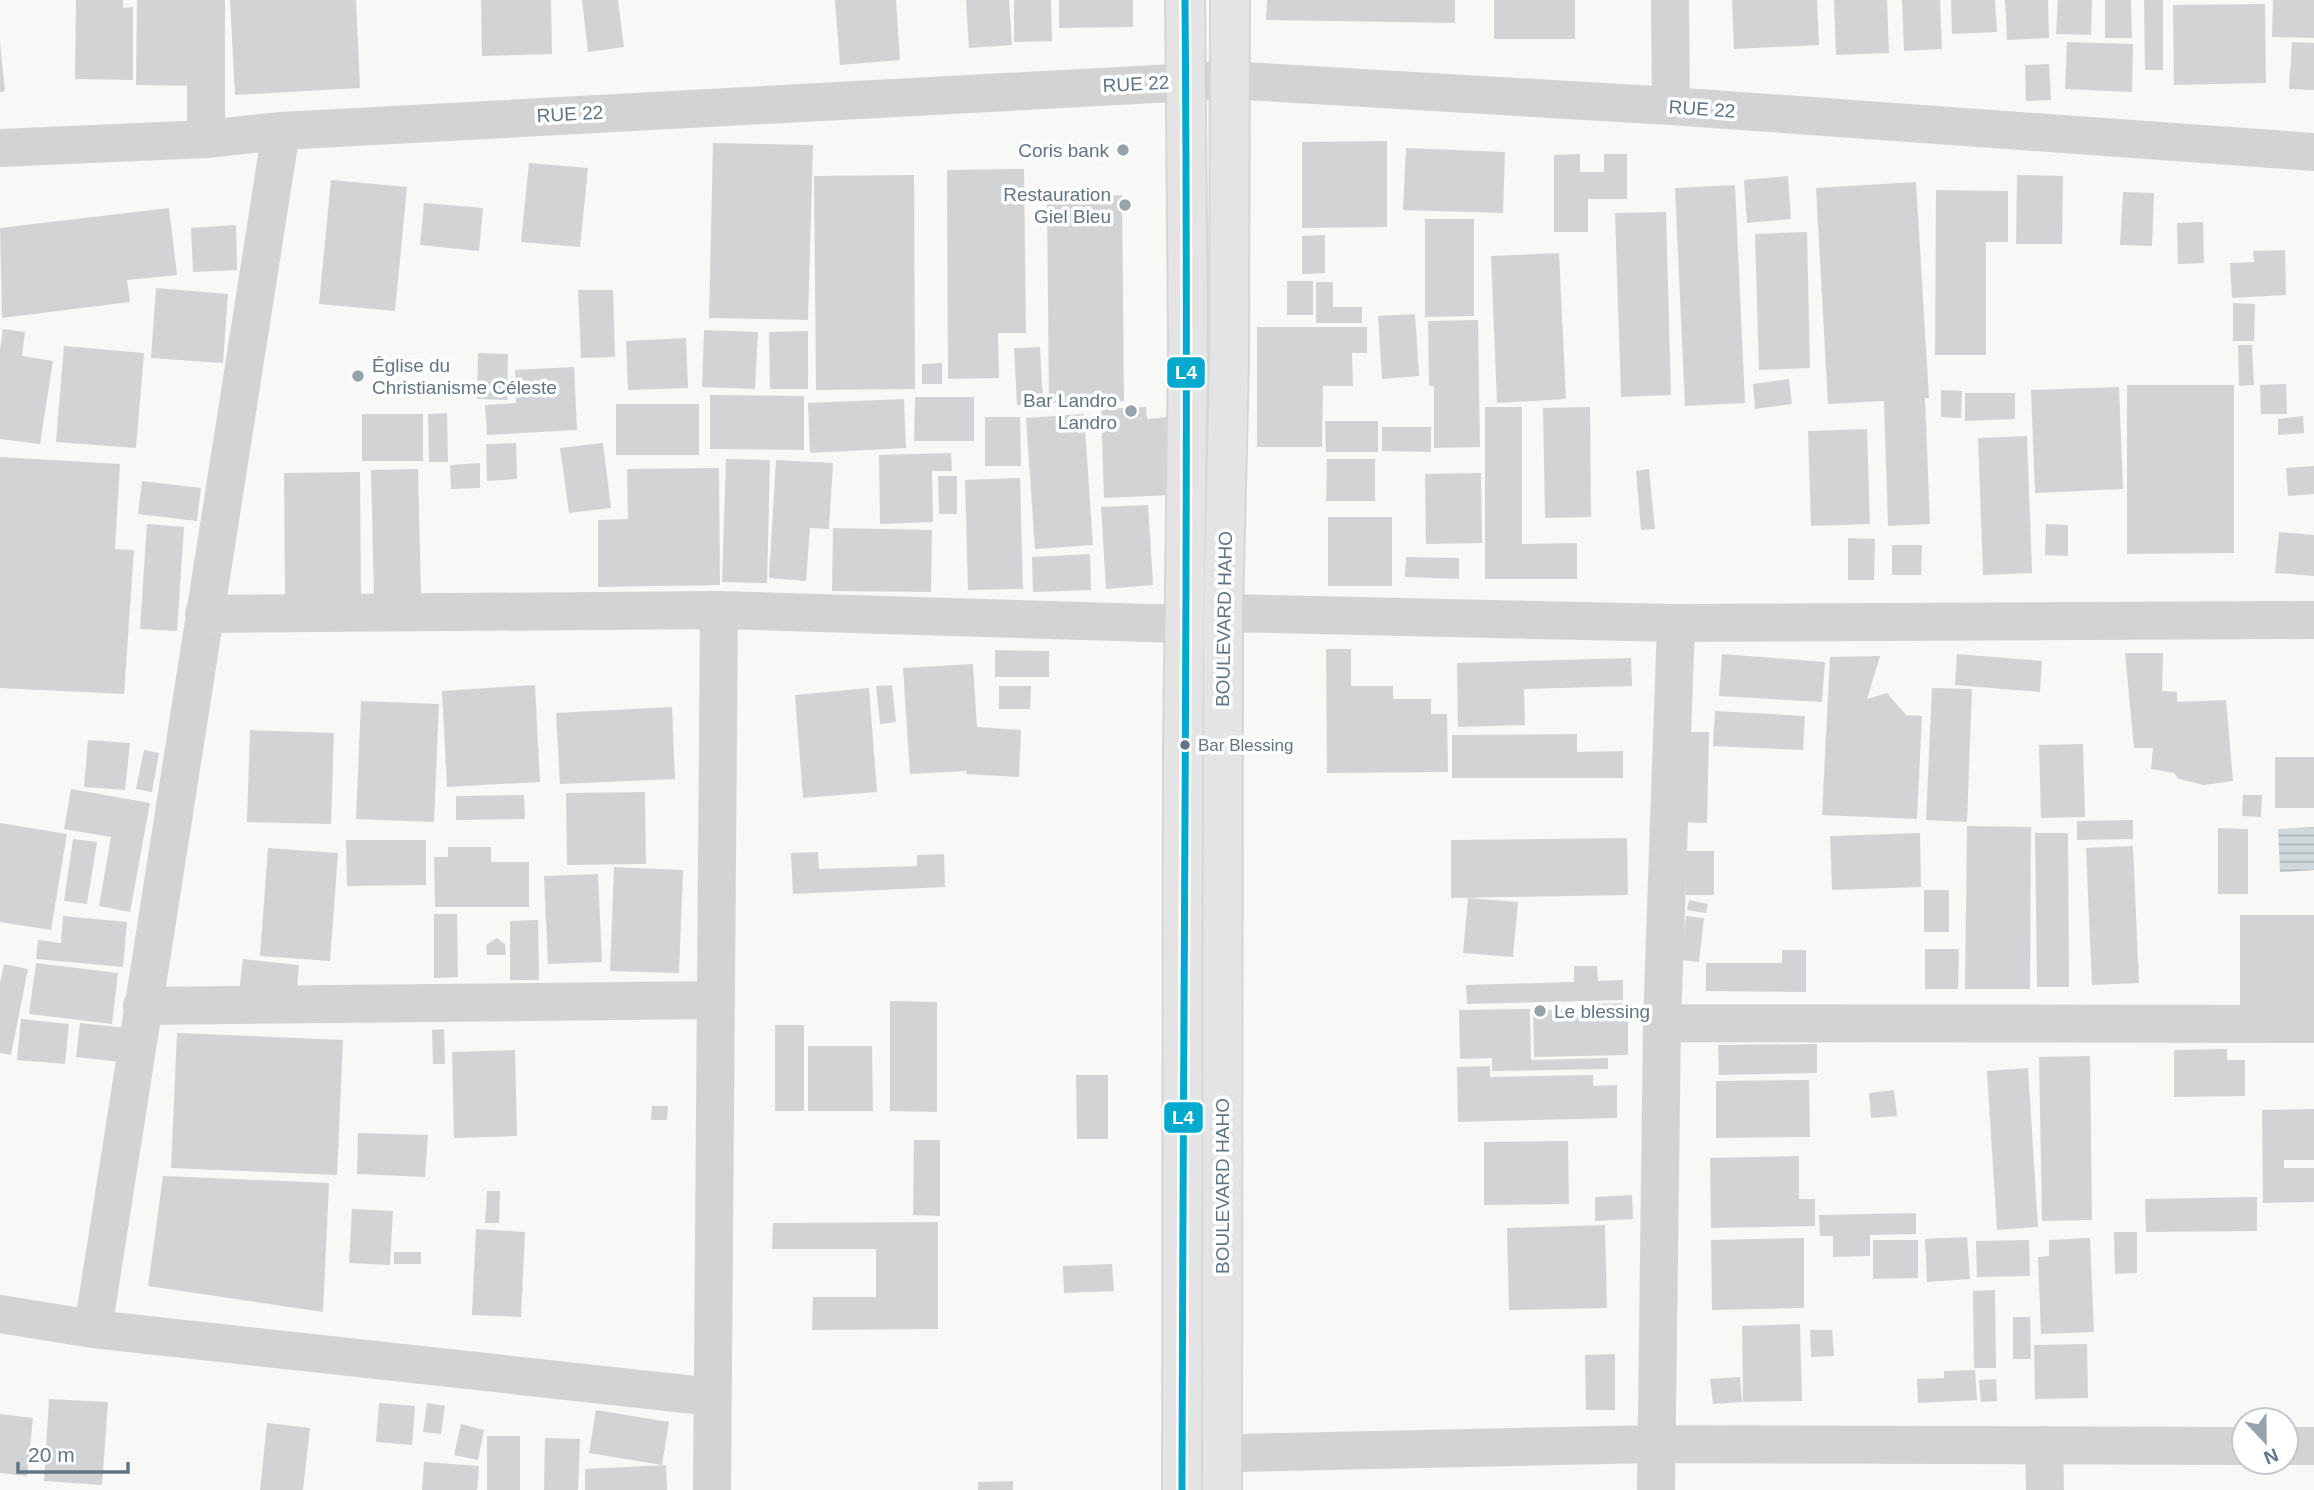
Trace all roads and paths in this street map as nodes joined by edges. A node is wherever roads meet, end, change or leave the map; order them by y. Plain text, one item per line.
1 (206, 0) edge
2 (1185, 0) edge
3 (1230, 0) edge
4 (1670, 0) edge
5 (1229, 80) junction
6 (1183, 82) junction
7 (1671, 106) junction
8 (281, 131) junction
9 (206, 139) junction
10 (0, 148) edge
11 (2314, 152) edge
12 (719, 610) junction
13 (1223, 612) junction
14 (204, 614) junction
15 (2314, 620) edge
16 (1676, 623) junction
17 (1184, 624) junction
18 (715, 1000) junction
19 (142, 1006) junction
20 (1662, 1023) junction
21 (2314, 1024) edge
22 (0, 1314) edge
23 (93, 1329) junction
24 (713, 1397) junction
25 (1656, 1444) junction
26 (2044, 1445) junction
27 (2230, 1446) edge
28 (1182, 1472) edge
29 (1222, 1472) edge
30 (712, 1490) edge
31 (1656, 1490) edge
32 (2045, 1490) edge

1 - 9 street
2 - 6 main road, BOULEVARD HAHO
3 - 5 main road, BOULEVARD HAHO
4 - 7 street
5 - 6 street, RUE 22
5 - 7 street, RUE 22
5 - 13 main road, BOULEVARD HAHO
6 - 8 street, RUE 22
6 - 17 main road, BOULEVARD HAHO
7 - 11 street, RUE 22
8 - 9 street, RUE 22
8 - 14 street
9 - 10 street, RUE 22
12 - 14 street
12 - 17 street
12 - 18 street
13 - 16 street
13 - 29 main road, BOULEVARD HAHO
14 - 19 street
15 - 16 street
16 - 20 street
17 - 28 main road, BOULEVARD HAHO
18 - 19 street
18 - 24 street
19 - 23 street
20 - 21 street
20 - 25 street
22 - 23 street
23 - 24 street
24 - 30 street
25 - 26 street
25 - 29 street
25 - 31 street
26 - 27 street
26 - 32 street
28 - 29 street

